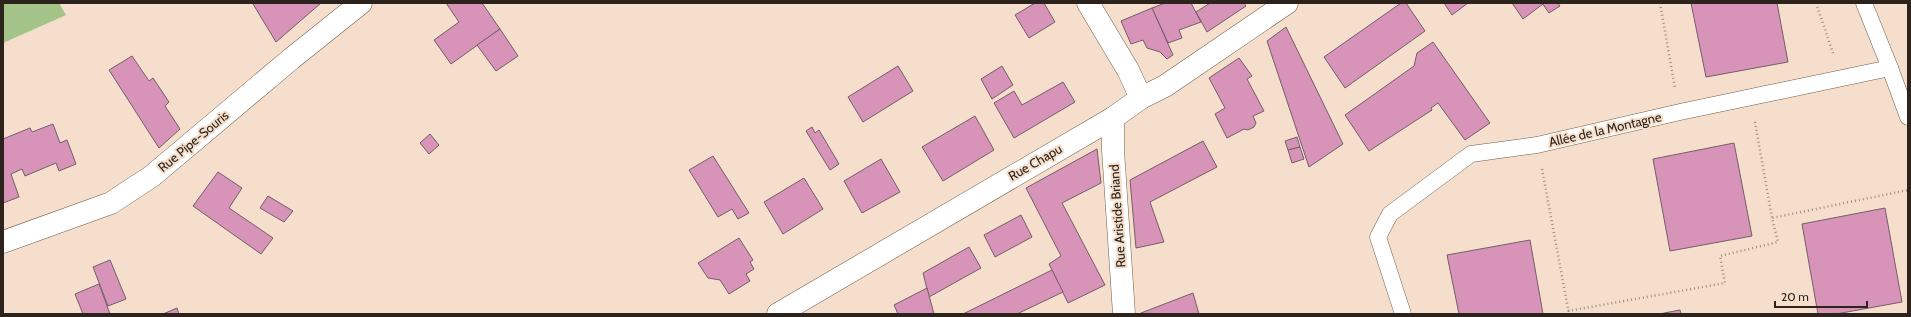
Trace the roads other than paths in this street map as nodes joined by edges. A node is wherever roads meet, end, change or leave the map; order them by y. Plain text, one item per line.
1 (361, 3) edge
2 (1088, 3) edge
3 (1287, 3) edge
4 (1864, 3) edge
5 (1890, 68) junction
6 (1141, 98) junction
7 (1908, 117) edge
8 (1113, 118) junction
9 (3, 242) edge
10 (778, 314) edge
11 (1124, 314) edge
12 (1403, 314) edge

1 - 9 street, Rue Pipe-Souris
2 - 6 street
3 - 6 street, Rue Chapu
4 - 5 lane
5 - 7 lane
5 - 12 lane, Allée de la Montagne
6 - 8 street, Rue Chapu
8 - 10 street, Rue Chapu
8 - 11 street, Rue Aristide Briand

